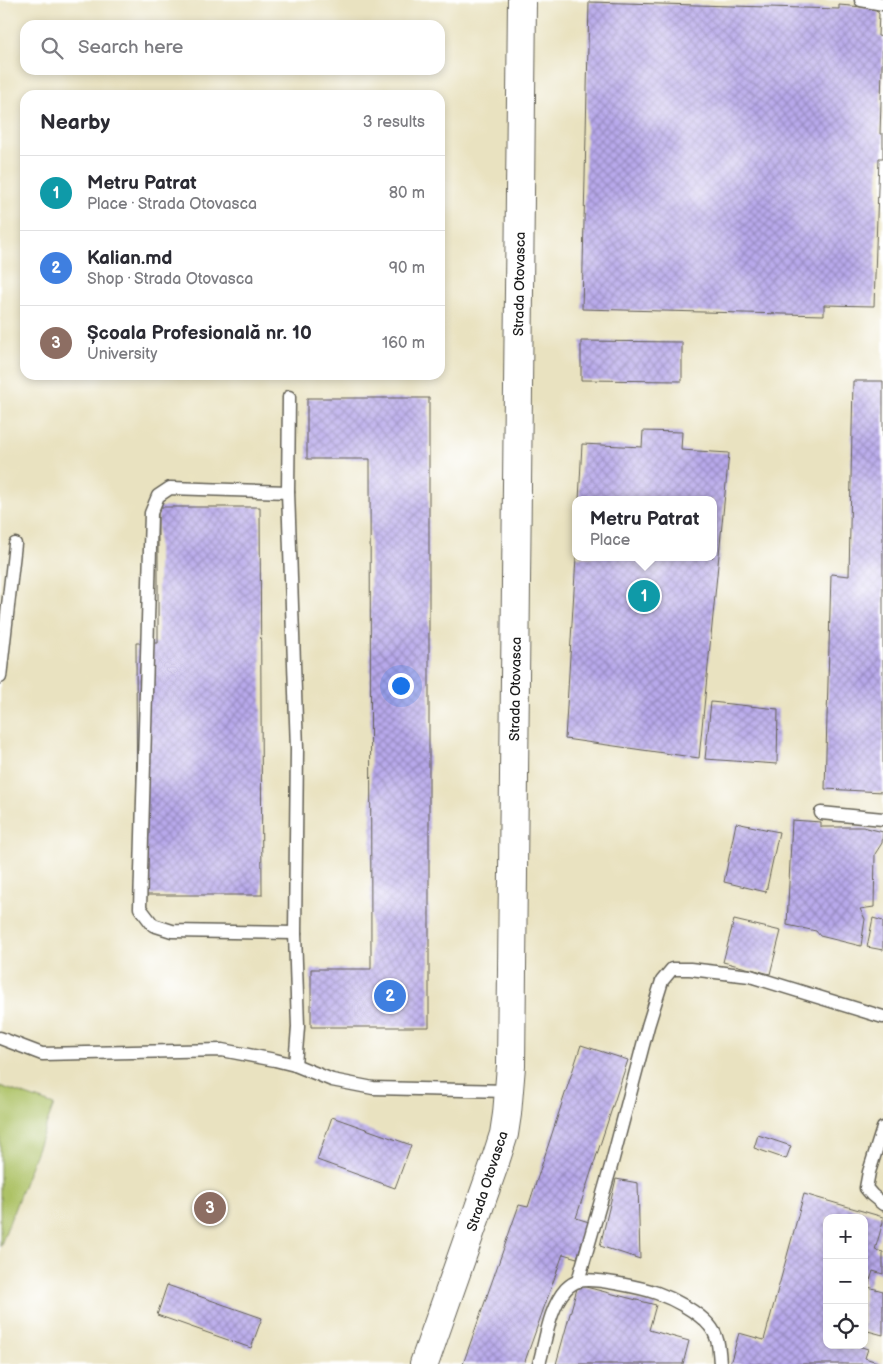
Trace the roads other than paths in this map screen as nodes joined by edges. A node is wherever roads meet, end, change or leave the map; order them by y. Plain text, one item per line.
1 (522, 0) edge
2 (861, 0) edge
3 (883, 4) edge
4 (289, 397) dead end
5 (288, 492) junction
6 (15, 544) dead end
7 (0, 677) edge
8 (821, 813) dead end
9 (883, 819) edge
10 (295, 933) junction
11 (883, 1016) edge
12 (0, 1038) edge
13 (295, 1065) junction
14 (508, 1091) junction
15 (883, 1128) edge
16 (883, 1204) edge
17 (578, 1281) junction
18 (424, 1364) edge
19 (540, 1364) edge
20 (720, 1364) edge

1 - 14 street, Strada Otovasca
2 - 3 lane
4 - 5 lane
5 - 10 lane
5 - 10 lane
6 - 7 lane
8 - 9 lane
10 - 13 lane
11 - 17 lane
12 - 13 lane
13 - 14 lane
14 - 18 street, Strada Otovasca
15 - 16 lane
17 - 19 lane
17 - 20 lane

